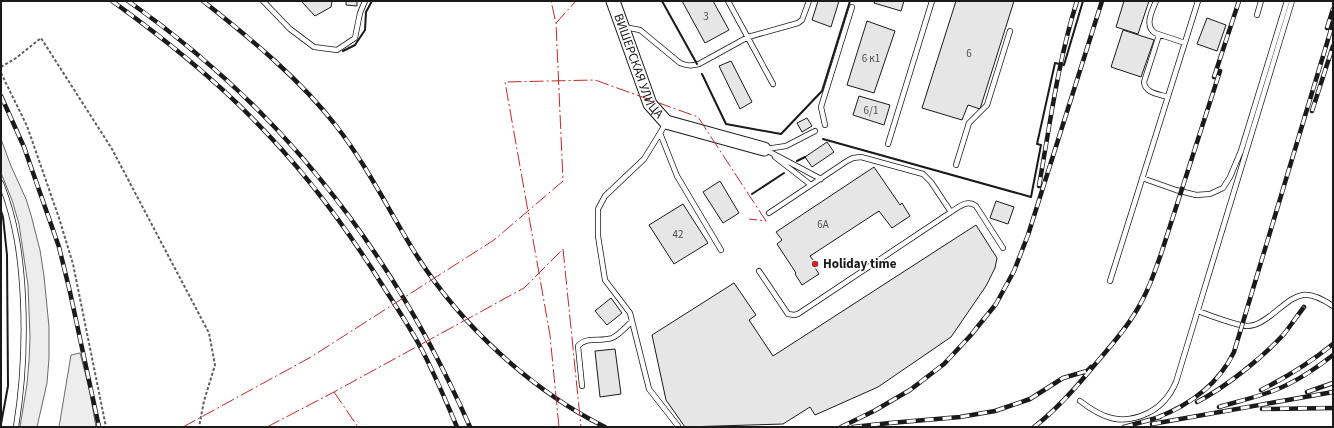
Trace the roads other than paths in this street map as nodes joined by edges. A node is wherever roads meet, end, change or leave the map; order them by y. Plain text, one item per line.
1 (263, 1) edge
2 (365, 1) edge
3 (613, 1) edge
4 (728, 1) edge
5 (809, 1) edge
6 (932, 1) edge
7 (1156, 1) edge
8 (1198, 1) edge
9 (1262, 1) edge
10 (1287, 1) edge
11 (1292, 1) edge
12 (852, 7) dead end
13 (1256, 14) dead end
14 (622, 27) junction
15 (1010, 32) dead end
16 (1159, 35) junction
17 (748, 37) junction
18 (1184, 43) junction
19 (773, 84) dead end
20 (1168, 97) junction
21 (825, 125) dead end
22 (663, 128) junction
23 (815, 130) dead end
24 (888, 144) dead end
25 (764, 149) junction
26 (956, 165) dead end
27 (821, 178) junction
28 (1142, 178) junction
29 (1, 183) edge
30 (811, 185) junction
31 (951, 212) junction
32 (769, 213) dead end
33 (1004, 248) dead end
34 (721, 250) dead end
35 (759, 271) dead end
36 (1110, 281) dead end
37 (1333, 306) edge
38 (1198, 311) junction
39 (632, 321) junction
40 (582, 386) dead end
41 (1080, 401) dead end
42 (678, 426) dead end
43 (16, 427) edge

1 - 2 lane
3 - 14 street, ВИШЕРСКАЯ УЛИЦА
4 - 17 lane
5 - 17 lane
6 - 24 lane
7 - 16 lane
8 - 18 lane
9 - 13 lane
10 - 28 lane
11 - 38 lane
12 - 21 lane
14 - 17 lane
14 - 22 street, ВИШЕРСКАЯ УЛИЦА
15 - 26 lane
16 - 18 lane
16 - 20 lane
17 - 19 lane
18 - 20 lane
20 - 28 lane
22 - 25 street, ВИШЕРСКАЯ УЛИЦА
22 - 34 lane
22 - 39 lane
23 - 25 lane
25 - 27 lane
25 - 30 lane
27 - 30 lane
27 - 31 lane
28 - 36 lane
29 - 43 lane
30 - 32 lane
31 - 33 lane
31 - 35 lane
37 - 38 lane
38 - 41 lane
39 - 40 lane
39 - 42 lane

